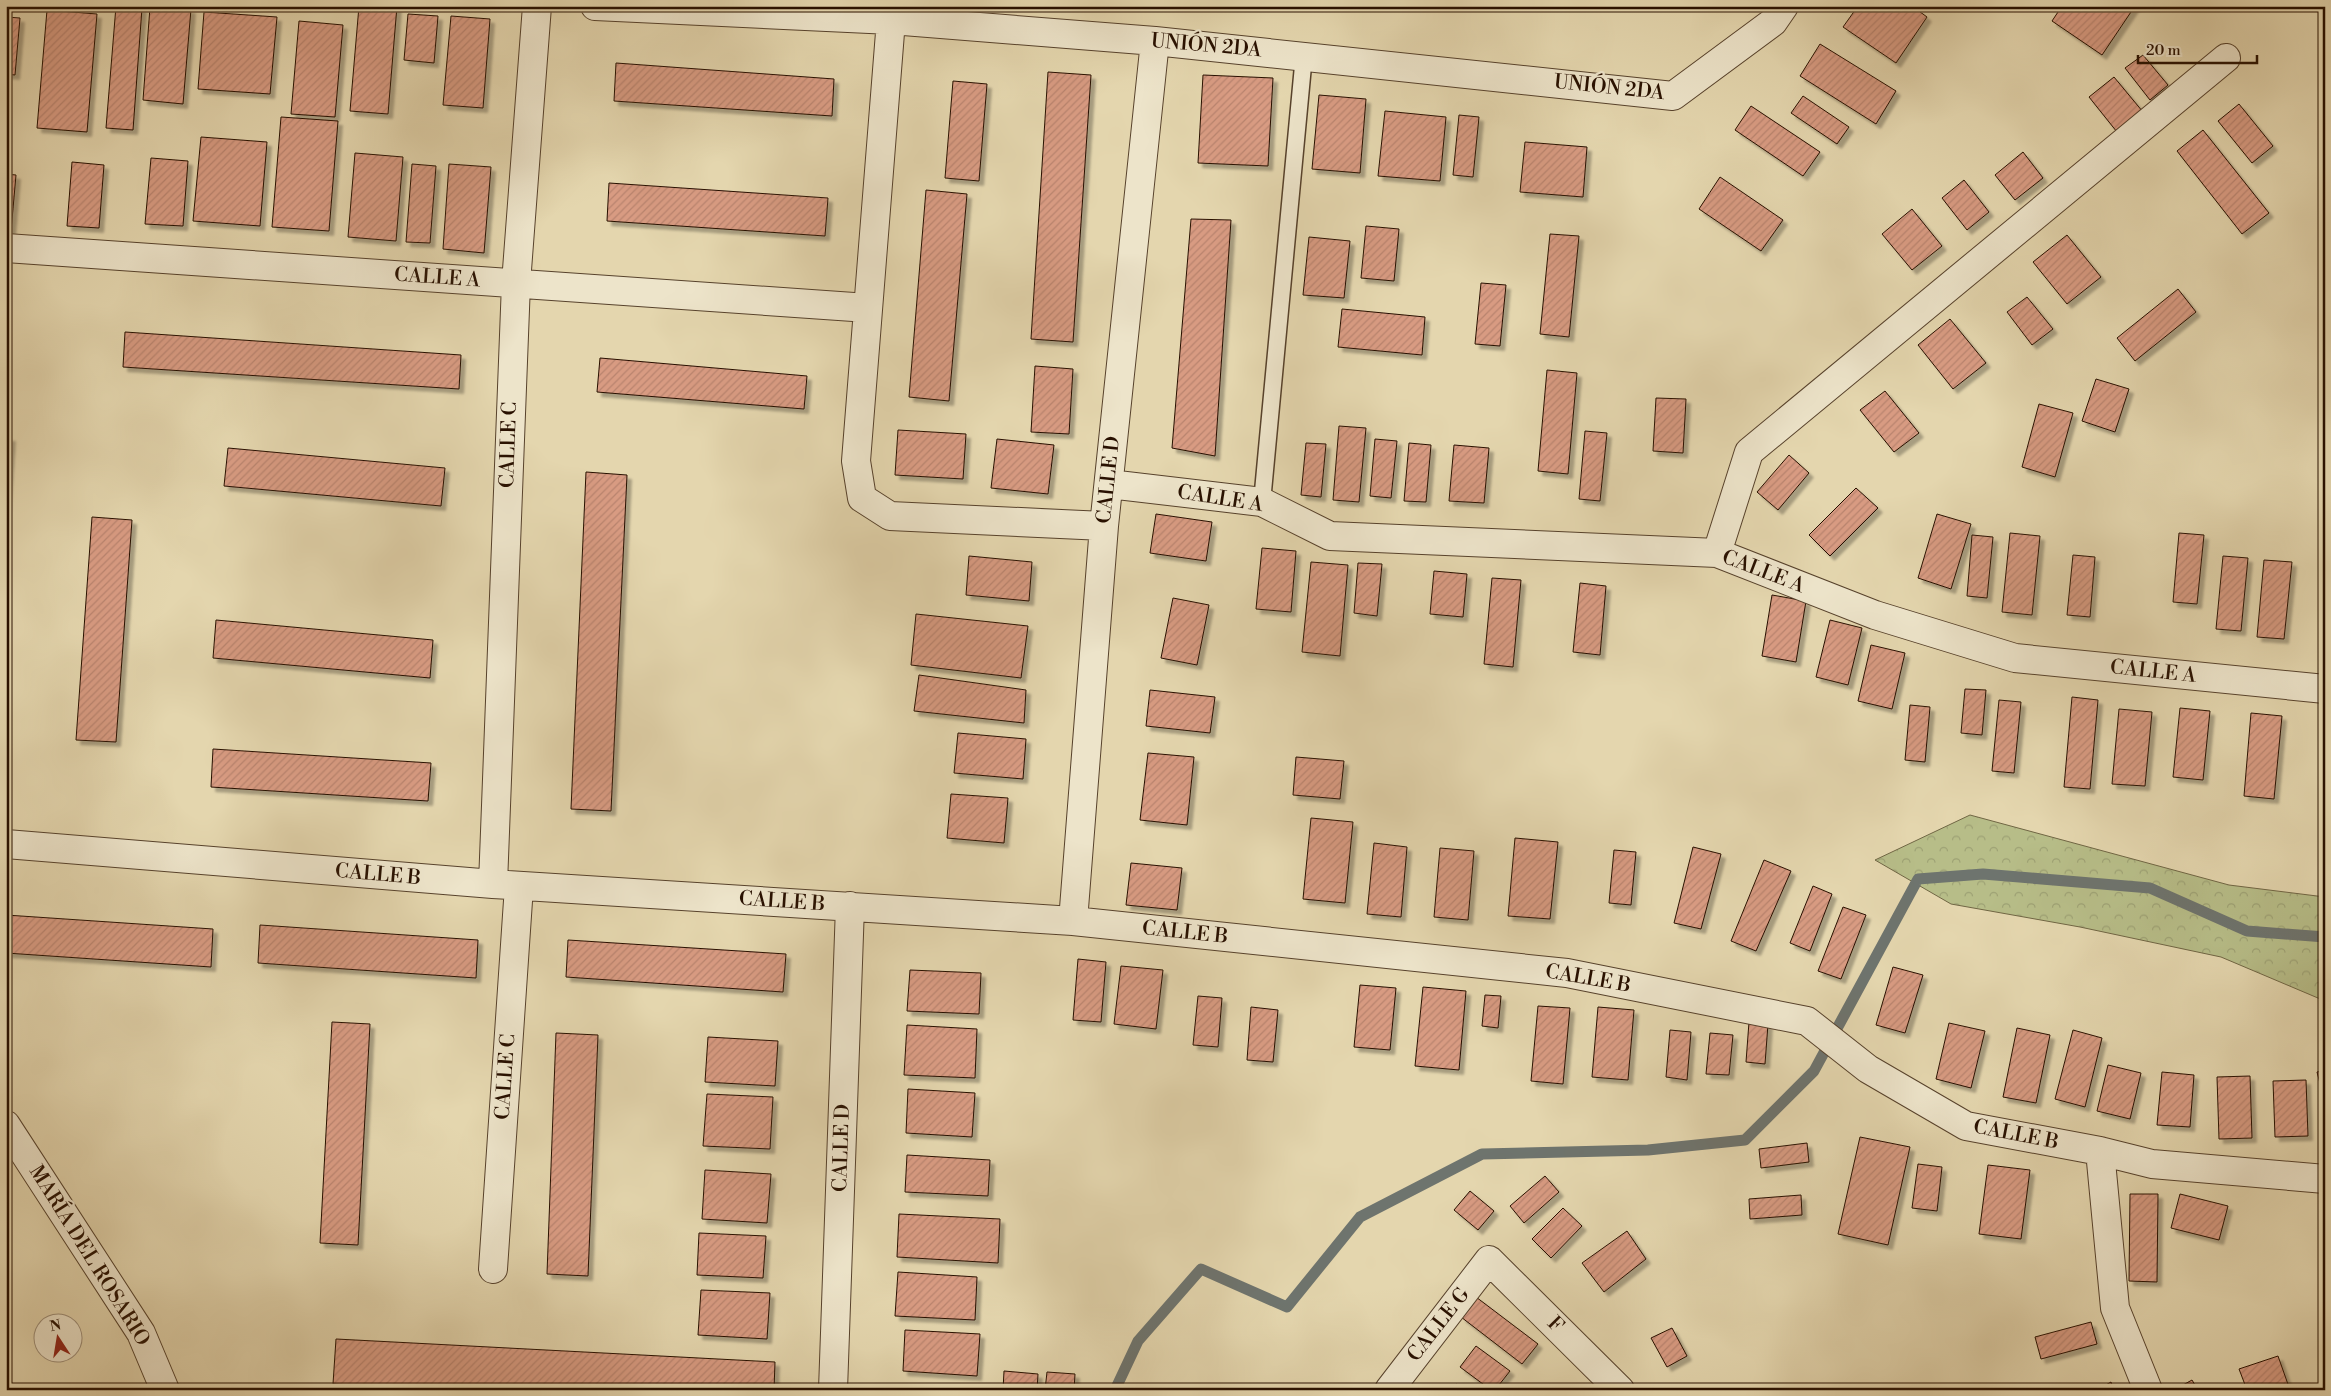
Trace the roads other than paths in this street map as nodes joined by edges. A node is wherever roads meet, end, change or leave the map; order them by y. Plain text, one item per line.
1 (537, 6) edge
2 (595, 6) edge
3 (1784, 6) edge
4 (751, 9) edge
5 (891, 20) junction
6 (1155, 41) junction
7 (1304, 55) junction
8 (2226, 58) dead end
9 (6, 248) edge
10 (516, 284) junction
11 (868, 308) junction
12 (1108, 484) junction
13 (1262, 502) junction
14 (1104, 526) junction
15 (1717, 553) junction
16 (2325, 689) edge
17 (6, 844) edge
18 (506, 885) junction
19 (850, 906) junction
20 (1073, 921) junction
21 (6, 1125) edge
22 (2100, 1151) junction
23 (2325, 1179) edge
24 (1489, 1260) joint
25 (493, 1268) dead end
26 (165, 1390) edge
27 (833, 1390) edge
28 (1389, 1390) edge
29 (1620, 1390) edge
30 (2148, 1390) edge

1 - 10 street, CALLE C
2 - 4 street, UNIÓN 2DA
3 - 7 street, UNIÓN 2DA
4 - 5 street, UNIÓN 2DA
5 - 6 street, UNIÓN 2DA
5 - 11 street
6 - 7 street, UNIÓN 2DA
6 - 12 street, CALLE D
7 - 13 lane
8 - 15 street
9 - 10 street, CALLE A
10 - 11 street, CALLE A
10 - 18 street, CALLE C
11 - 14 street
12 - 13 street, CALLE A
12 - 14 street, CALLE D
13 - 15 street, CALLE A
14 - 20 street, CALLE D
15 - 16 street, CALLE A
17 - 18 street, CALLE B
18 - 19 street, CALLE B
18 - 25 street, CALLE C
19 - 20 street, CALLE B
19 - 27 street, CALLE D
20 - 22 street, CALLE B
21 - 26 street, MARÍA DEL ROSARIO
22 - 23 street, CALLE B
22 - 30 street
24 - 28 street, CALLE G
24 - 29 street, F

